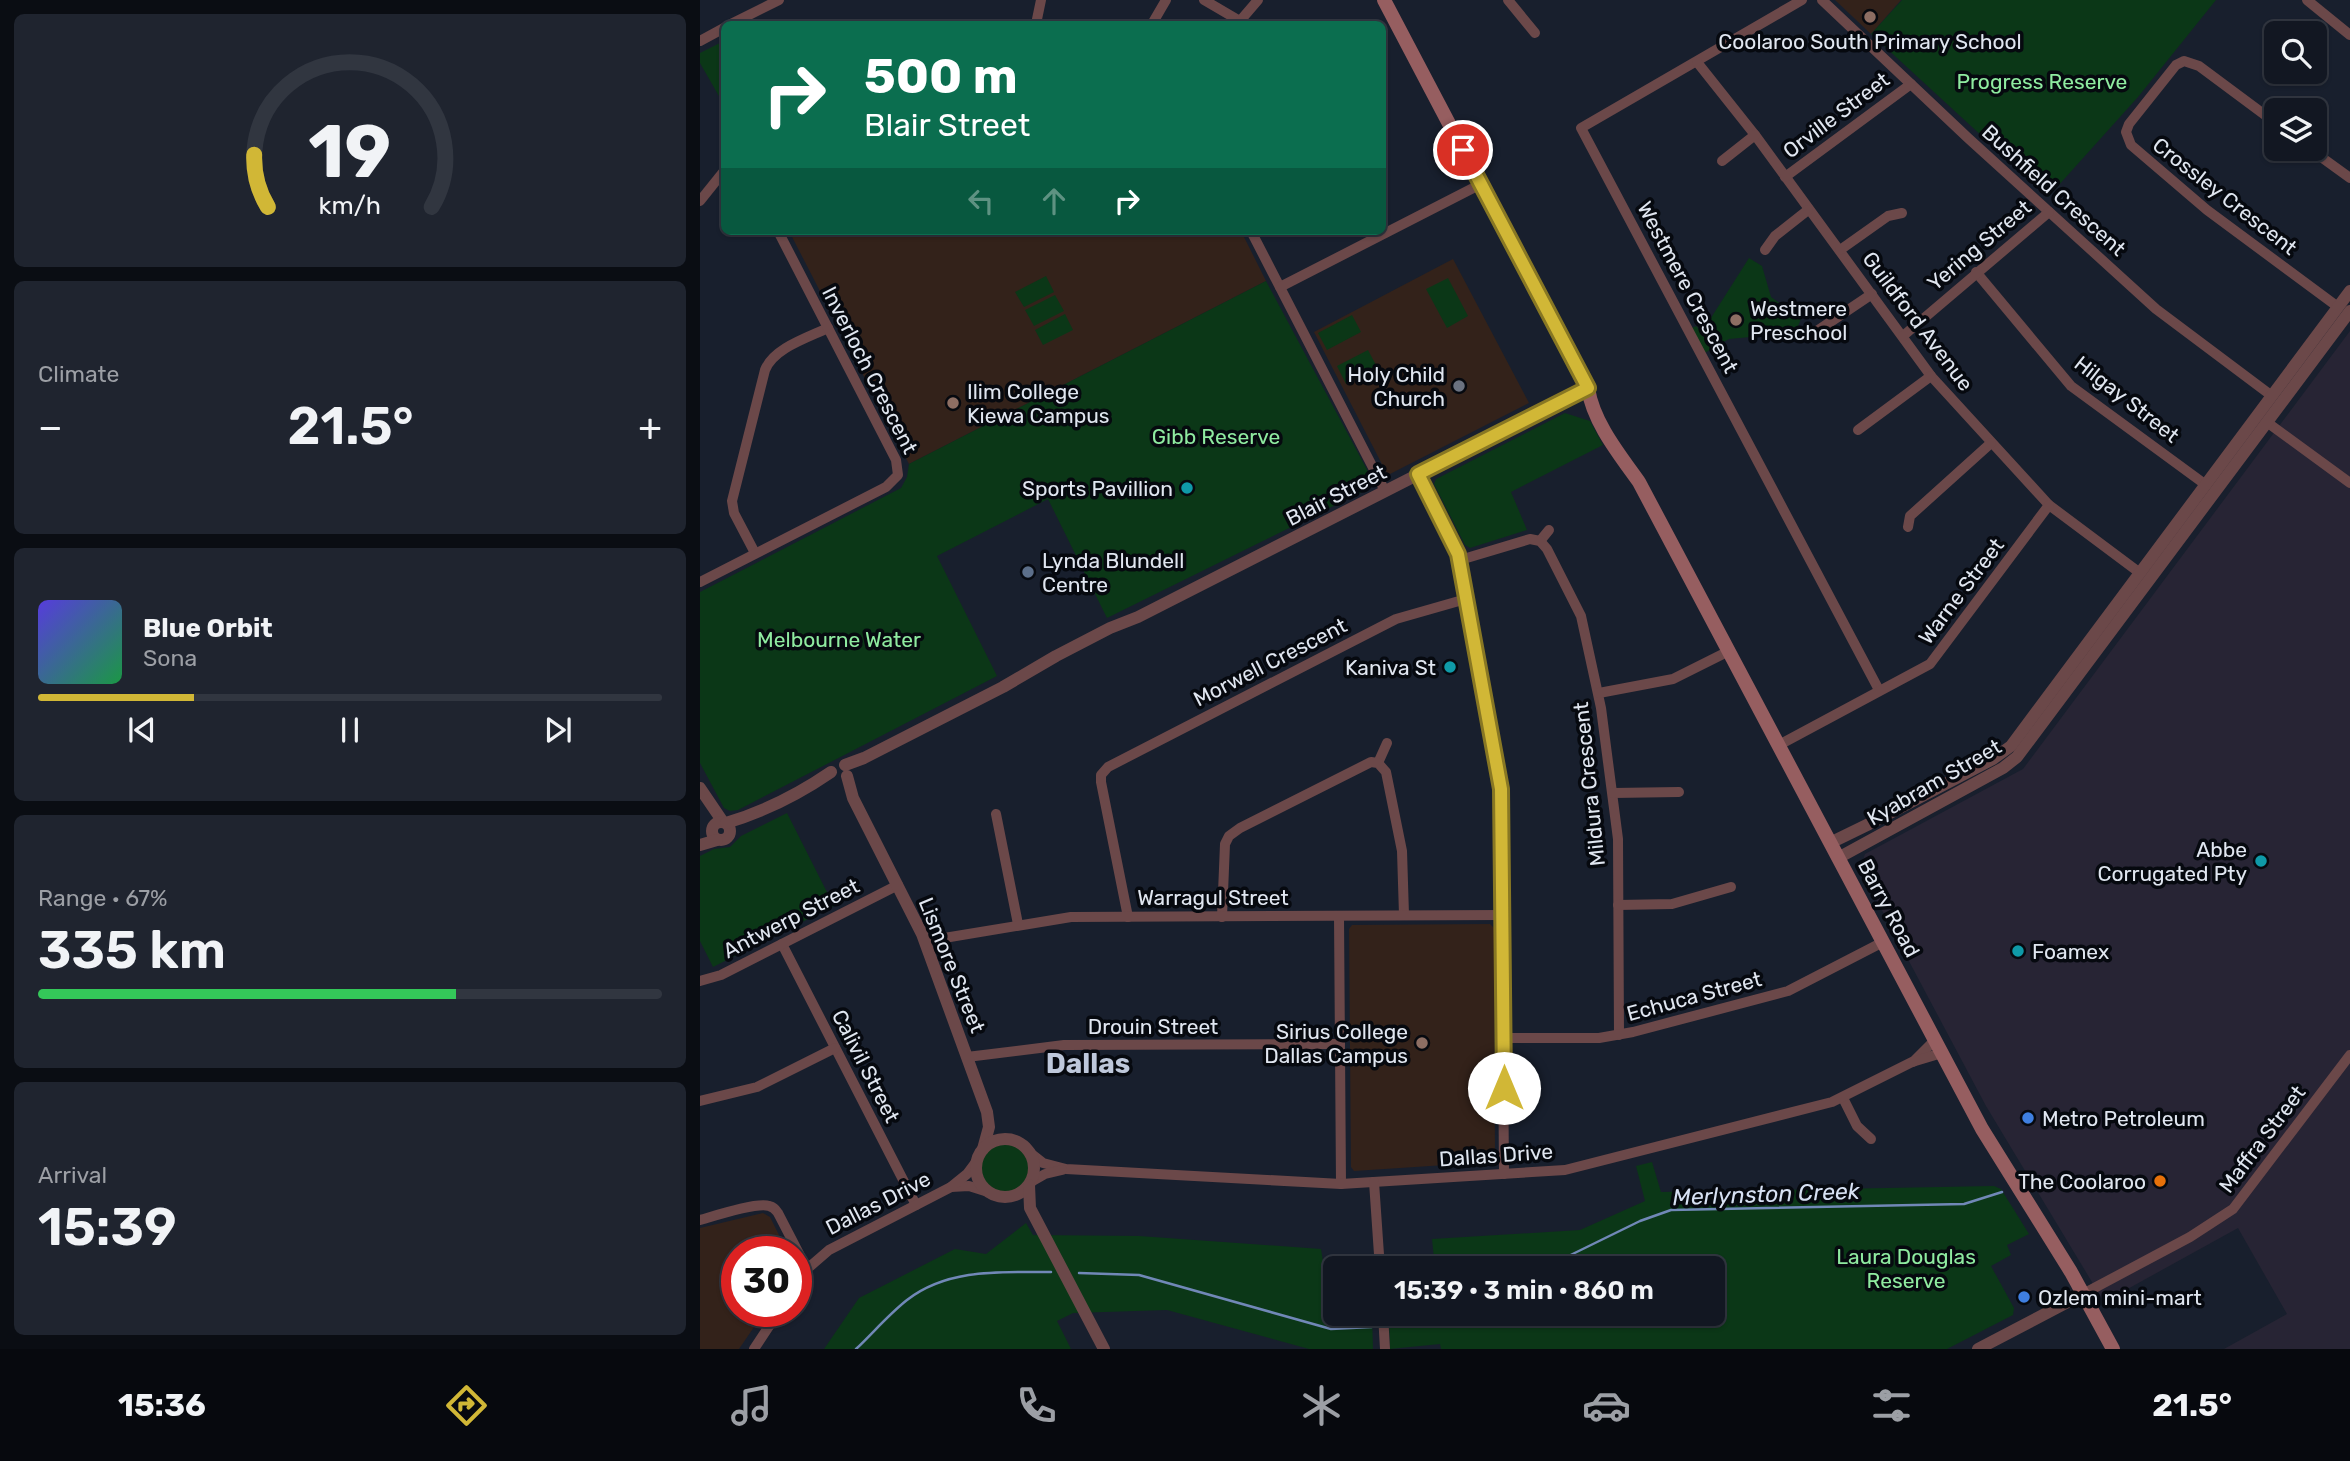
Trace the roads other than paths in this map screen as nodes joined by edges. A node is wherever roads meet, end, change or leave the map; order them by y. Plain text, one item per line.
1 (751, 0) edge
2 (779, 0) edge
3 (1041, 0) edge
4 (1166, 0) edge
5 (1205, 0) edge
6 (1258, 0) edge
7 (1384, 0) edge
8 (1508, 0) edge
9 (1802, 0) edge
10 (1822, 0) edge
11 (2307, 0) edge
12 (757, 11) junction
13 (737, 21) edge
14 (1037, 21) edge
15 (1154, 21) edge
16 (1240, 21) edge
17 (1244, 21) edge
18 (721, 30) edge
19 (1535, 33) dead end
20 (2350, 35) edge
21 (700, 41) edge
22 (1697, 62) junction
23 (1911, 84) junction
24 (2264, 114) edge
25 (1755, 135) junction
26 (1721, 161) dead end
27 (2327, 161) edge
28 (721, 177) edge
29 (1785, 177) junction
30 (2350, 178) edge
31 (1481, 184) junction
32 (700, 201) edge
33 (1808, 210) junction
34 (2049, 212) junction
35 (1902, 213) dead end
36 (1386, 230) edge
37 (780, 235) edge
38 (1253, 235) edge
39 (1375, 235) edge
40 (1765, 250) dead end
41 (1840, 250) junction
42 (1976, 272) junction
43 (1280, 287) junction
44 (2350, 292) edge
45 (1872, 294) junction
46 (2344, 309) edge
47 (828, 328) junction
48 (1811, 335) dead end
49 (1903, 336) junction
50 (1931, 376) junction
51 (1588, 388) junction
52 (2275, 402) junction
53 (2267, 422) junction
54 (1858, 430) dead end
55 (1991, 443) junction
56 (1418, 474) junction
57 (2350, 483) edge
58 (2206, 485) junction
59 (1385, 491) junction
60 (2049, 505) junction
61 (1908, 527) dead end
62 (1549, 530) dead end
63 (1540, 541) junction
64 (755, 553) junction
65 (1460, 560) junction
66 (2145, 577) junction
67 (700, 582) edge
68 (1466, 599) junction
69 (1729, 651) junction
70 (1879, 690) junction
71 (1599, 693) junction
72 (2034, 726) junction
73 (1387, 743) dead end
74 (1779, 745) junction
75 (1378, 762) junction
76 (841, 774) junction
77 (1679, 792) dead end
78 (1613, 793) junction
79 (703, 794) edge
80 (996, 814) dead end
81 (721, 829) junction
82 (1217, 830) dead end
83 (1229, 836) junction
84 (700, 837) edge
85 (1830, 843) junction
86 (700, 845) edge
87 (1838, 858) junction
88 (898, 885) junction
89 (1731, 887) dead end
90 (1618, 905) junction
91 (1404, 915) junction
92 (1503, 915) junction
93 (1222, 916) junction
94 (1339, 916) junction
95 (1128, 917) junction
96 (1018, 924) junction
97 (926, 941) junction
98 (1883, 942) junction
99 (782, 944) junction
100 (700, 981) edge
101 (1619, 1035) junction
102 (1503, 1038) junction
103 (1340, 1044) junction
104 (1938, 1047) junction
105 (835, 1048) junction
106 (2350, 1055) edge
107 (967, 1057) junction
108 (1843, 1098) junction
109 (700, 1101) edge
110 (987, 1112) junction
111 (1871, 1139) dead end
112 (1010, 1140) junction
113 (983, 1149) junction
114 (1029, 1152) junction
115 (976, 1163) junction
116 (1066, 1169) junction
117 (1504, 1174) junction
118 (1374, 1182) junction
119 (1030, 1183) junction
120 (1341, 1184) junction
121 (951, 1187) junction
122 (988, 1192) junction
123 (1006, 1198) junction
124 (916, 1205) junction
125 (700, 1220) edge
126 (1040, 1229) junction
127 (790, 1236) edge
128 (1379, 1256) edge
129 (812, 1265) edge
130 (2083, 1294) junction
131 (1384, 1326) edge
132 (768, 1327) edge
133 (754, 1349) edge
134 (1104, 1349) edge
135 (1385, 1349) edge
136 (1979, 1349) edge
137 (2113, 1349) edge

1 - 12 street
2 - 12 street
3 - 14 street
4 - 15 street
5 - 16 street
6 - 17 street
7 - 31 main road, Barry Road
8 - 19 street
9 - 22 street, Westmere Crescent
10 - 23 street, Bushfield Crescent
11 - 20 street
12 - 13 street
18 - 21 street
22 - 25 street, Guildford Avenue
22 - 70 street, Westmere Crescent
23 - 29 street, Orville Street
23 - 34 street, Bushfield Crescent
24 - 46 street, Crossley Crescent
25 - 26 street
25 - 29 street, Guildford Avenue
27 - 30 street
28 - 32 street
29 - 33 street, Guildford Avenue
31 - 36 street
31 - 51 main road, Barry Road
33 - 40 street
33 - 41 street, Guildford Avenue
34 - 42 street, Yering Street
34 - 52 street, Bushfield Crescent
35 - 41 street
37 - 47 street, Inverloch Crescent
38 - 43 street
39 - 43 street
41 - 45 street, Guildford Avenue
42 - 49 street, Yering Street
42 - 58 street, Hilgay Street
43 - 59 street
44 - 46 street, Kyabram Street
45 - 48 street
45 - 49 street, Guildford Avenue
46 - 52 street, Kyabram Street
46 - 52 street, Kyabram Street
47 - 64 street
47 - 64 street, Inverloch Crescent
49 - 50 street, Guildford Avenue
50 - 54 street
50 - 55 street, Guildford Avenue
51 - 56 street, Blair Street
51 - 69 main road, Barry Road
52 - 53 street, Kyabram Street
52 - 58 street, Kyabram Street
53 - 57 street
53 - 66 street, Kyabram Street
55 - 60 street, Guildford Avenue
55 - 61 street
56 - 59 street, Blair Street
56 - 65 street
58 - 66 street, Kyabram Street
59 - 76 street, Blair Street
60 - 66 street, Guildford Avenue
60 - 70 street, Warne Street
62 - 63 street
63 - 65 street
63 - 71 street, Mildura Crescent
64 - 67 street, Inverloch Crescent
65 - 68 street
66 - 72 street, Kyabram Street
68 - 92 street
68 - 95 street, Morwell Crescent
69 - 71 street
69 - 74 main road, Barry Road
70 - 74 street, Warne Street
71 - 78 street, Mildura Crescent
72 - 85 street, Kyabram Street
72 - 87 street, Kyabram Street
73 - 75 street
74 - 85 main road, Barry Road
75 - 83 street
75 - 91 street
76 - 81 street, Blair Street
76 - 88 street, Lismore Street
77 - 78 street
78 - 90 street, Mildura Crescent
79 - 81 street
80 - 96 street
81 - 84 street, Blair Street
81 - 86 street, Blair Street
82 - 83 street
83 - 93 street
85 - 87 main road, Barry Road
87 - 98 main road, Barry Road
88 - 97 street, Lismore Street
88 - 99 street, Antwerp Street
89 - 90 street
90 - 101 street, Mildura Crescent
91 - 92 street, Warragul Street
91 - 94 street, Warragul Street
92 - 102 street
93 - 94 street, Warragul Street
93 - 95 street, Warragul Street
94 - 103 street
95 - 96 street, Warragul Street
96 - 97 street, Warragul Street
97 - 107 street, Lismore Street
98 - 101 street, Echuca Street
98 - 104 main road, Barry Road
99 - 100 street, Antwerp Street
99 - 105 street, Calivil Street
101 - 102 street, Echuca Street
102 - 117 street
103 - 107 street, Drouin Street
103 - 120 street
104 - 108 street, Dallas Drive
104 - 130 main road, Barry Road
105 - 109 street
105 - 124 street, Calivil Street
106 - 130 street, Maffra Street
107 - 110 street, Lismore Street
108 - 111 street
108 - 117 street, Dallas Drive
110 - 112 street, Lismore Street
110 - 113 street, Lismore Street
112 - 113 street
112 - 114 street
113 - 115 street
114 - 116 street, Dallas Drive
114 - 119 street
115 - 121 street, Dallas Drive
115 - 122 street
116 - 119 street, Dallas Drive
116 - 120 street, Dallas Drive
117 - 118 street, Dallas Drive
118 - 120 street, Dallas Drive
118 - 128 street
119 - 123 street
119 - 126 street
121 - 122 street, Dallas Drive
121 - 124 street, Dallas Drive
122 - 123 street
123 - 126 street
124 - 129 street, Dallas Drive
125 - 127 street
126 - 134 street
130 - 136 street
130 - 137 main road, Barry Road
131 - 135 street
132 - 133 street

